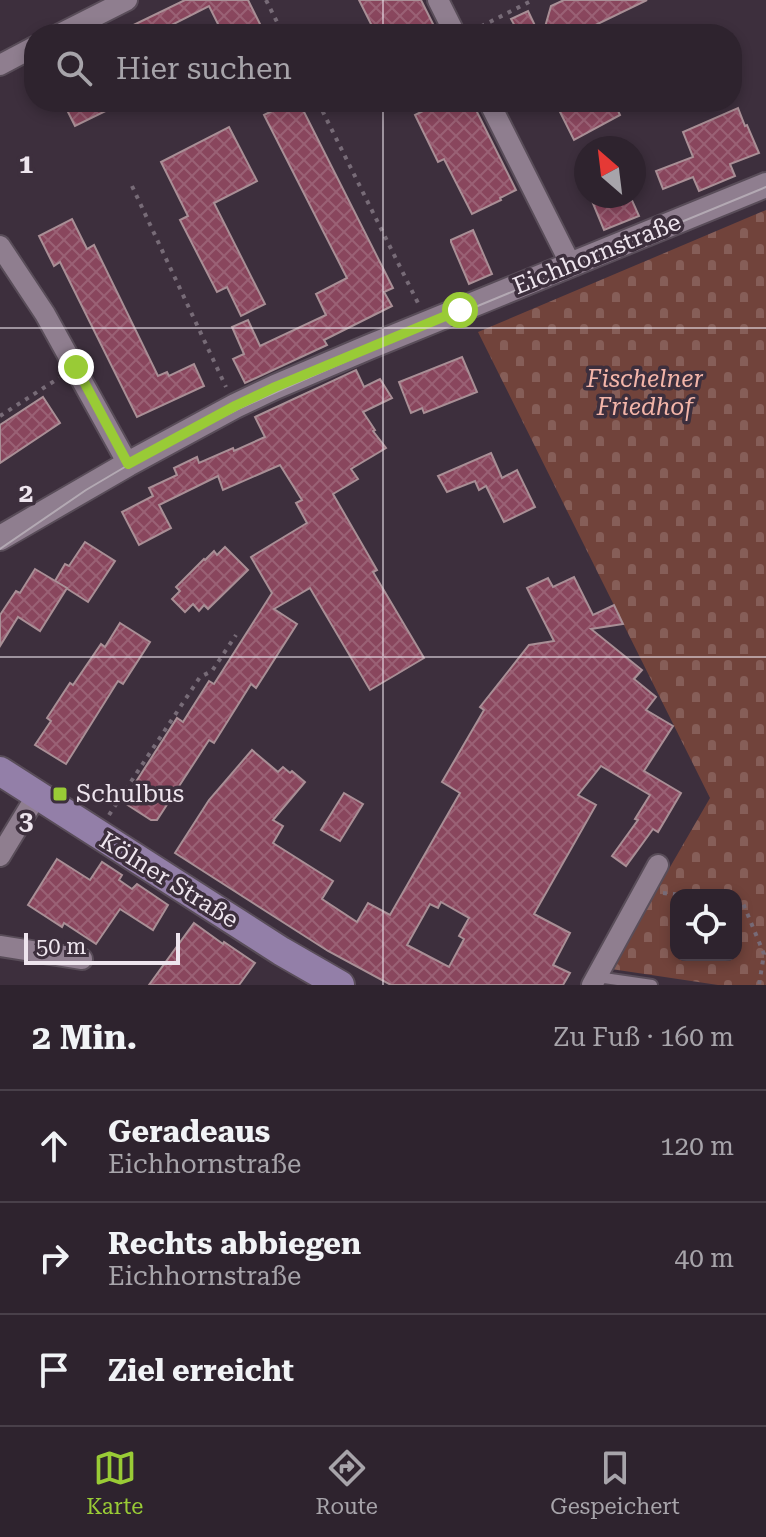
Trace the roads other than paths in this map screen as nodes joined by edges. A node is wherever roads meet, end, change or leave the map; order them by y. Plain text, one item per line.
1 (127, 0) edge
2 (438, 0) edge
3 (80, 24) edge
4 (450, 24) edge
5 (24, 52) edge
6 (0, 65) edge
7 (494, 112) edge
8 (766, 185) edge
9 (0, 246) edge
10 (571, 265) junction
11 (128, 464) junction
12 (0, 538) edge
13 (0, 771) edge
14 (37, 795) junction
15 (0, 856) edge
16 (658, 865) dead end
17 (0, 946) edge
18 (82, 959) dead end
19 (595, 981) edge
20 (340, 985) edge
21 (652, 985) edge

1 - 3 street
2 - 4 street
5 - 6 street
7 - 10 street
8 - 10 street, Eichhornstraße
9 - 11 street
10 - 11 street, Eichhornstraße
11 - 12 street, Eichhornstraße
13 - 14 main road, Kölner Straße
14 - 15 street
14 - 20 main road, Kölner Straße
16 - 19 street
17 - 18 street
19 - 21 lane

